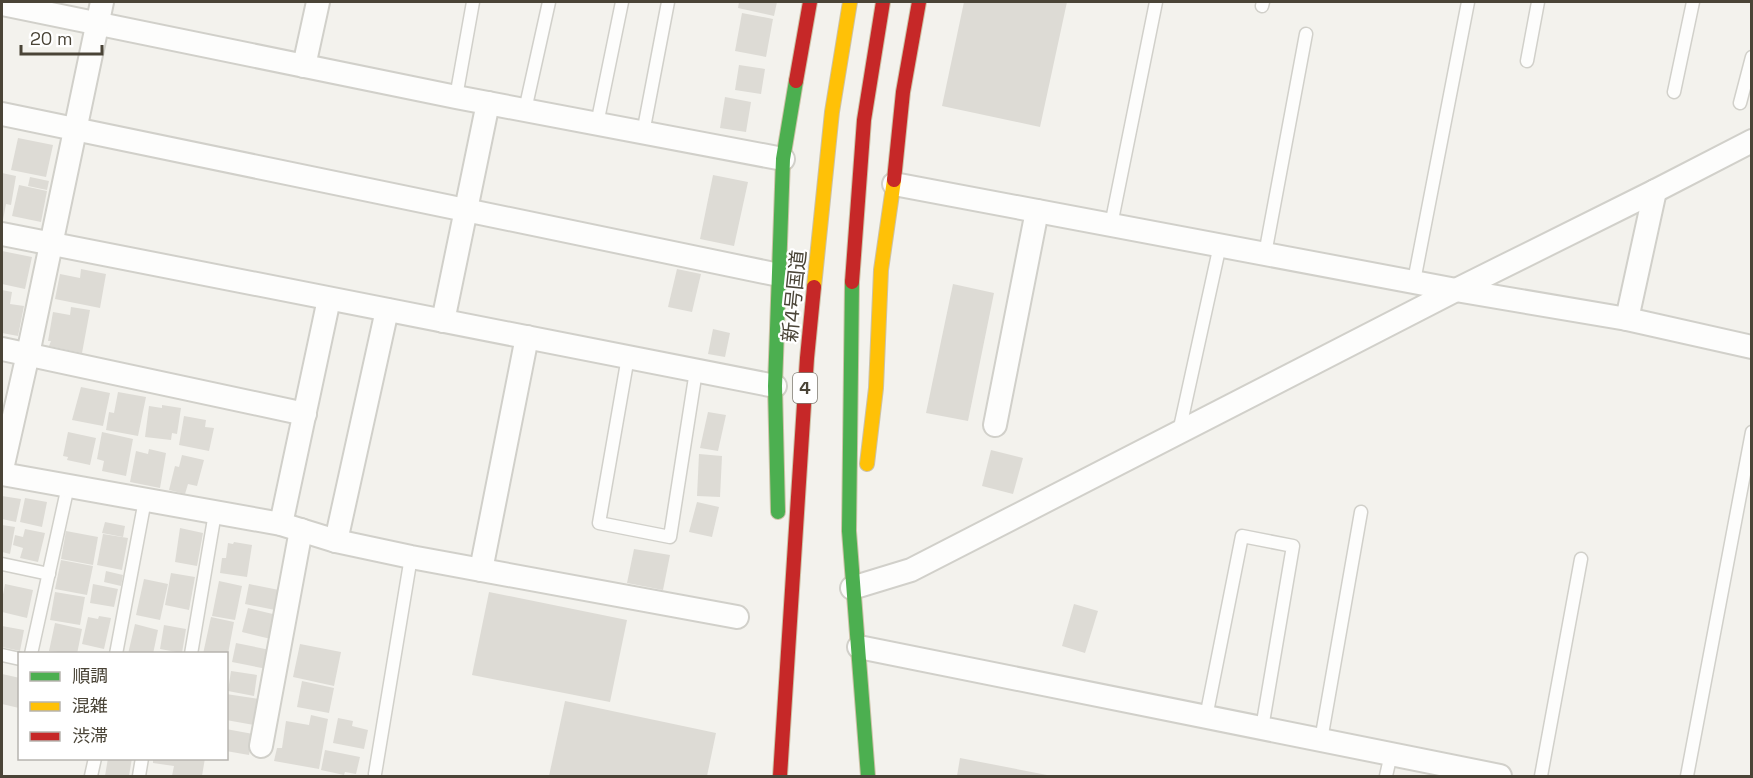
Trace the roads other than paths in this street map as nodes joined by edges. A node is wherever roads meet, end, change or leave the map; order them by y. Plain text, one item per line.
1 (102, 2) edge
2 (318, 2) edge
3 (473, 2) edge
4 (549, 2) edge
5 (622, 2) edge
6 (668, 2) edge
7 (810, 2) edge
8 (850, 2) edge
9 (883, 2) edge
10 (919, 2) edge
11 (1156, 2) edge
12 (1468, 2) edge
13 (1538, 2) edge
14 (1693, 2) edge
15 (2, 4) edge
16 (98, 24) junction
17 (1306, 33) dead end
18 (1752, 57) edge
19 (1527, 61) dead end
20 (304, 66) junction
21 (1674, 92) dead end
22 (456, 97) junction
23 (488, 103) junction
24 (1740, 103) dead end
25 (525, 110) junction
26 (2, 114) edge
27 (597, 124) junction
28 (75, 130) junction
29 (643, 133) junction
30 (1752, 141) edge
31 (783, 159) junction
32 (894, 184) junction
33 (1655, 191) junction
34 (466, 210) junction
35 (1037, 211) junction
36 (1111, 225) junction
37 (2, 234) edge
38 (51, 244) junction
39 (1220, 245) junction
40 (1265, 254) junction
41 (780, 275) junction
42 (1414, 281) junction
43 (1456, 290) junction
44 (329, 298) junction
45 (387, 310) junction
46 (1628, 319) junction
47 (443, 321) junction
48 (527, 337) junction
49 (1752, 346) edge
50 (2, 349) edge
51 (28, 354) junction
52 (628, 357) junction
53 (696, 370) junction
54 (775, 386) junction
55 (305, 414) junction
56 (995, 425) dead end
57 (1179, 432) junction
58 (1752, 432) edge
59 (2, 469) edge
60 (2, 474) edge
61 (68, 486) junction
62 (145, 500) junction
63 (1361, 512) dead end
64 (215, 513) junction
65 (778, 526) dead end
66 (291, 527) junction
67 (849, 531) junction
68 (336, 541) junction
69 (411, 557) junction
70 (1581, 559) dead end
71 (779, 561) dead end
72 (2, 564) edge
73 (481, 570) junction
74 (49, 574) junction
75 (852, 588) junction
76 (790, 615) junction
77 (737, 617) dead end
78 (859, 647) junction
79 (31, 652) edge
80 (116, 652) edge
81 (191, 652) edge
82 (2, 655) edge
83 (18, 659) edge
84 (1206, 717) junction
85 (1262, 728) junction
86 (1321, 740) junction
87 (261, 746) dead end
88 (1391, 754) junction
89 (95, 760) edge
90 (142, 760) edge
91 (1459, 772) edge
92 (375, 774) dead end
93 (91, 777) edge
94 (139, 777) edge
95 (780, 777) edge
96 (868, 777) edge
97 (1386, 777) edge
98 (1500, 777) edge
99 (1541, 777) edge
100 (1687, 777) edge

1 - 16 street
2 - 20 street
3 - 22 lane
4 - 25 lane
5 - 27 lane
6 - 29 lane
7 - 31 highway
8 - 76 highway, 新4号国道 / 4
9 - 67 highway
10 - 32 highway
11 - 36 lane
12 - 42 lane
13 - 19 lane
14 - 21 lane
15 - 16 street
16 - 20 street
16 - 28 street
17 - 40 lane
18 - 24 lane
20 - 22 street
22 - 23 street
23 - 25 street
23 - 34 street
25 - 27 street
26 - 28 street
27 - 29 street
28 - 34 street
28 - 38 street
29 - 31 street
30 - 33 street
31 - 41 highway
32 - 35 street
32 - 67 highway
33 - 43 street
33 - 46 street
34 - 41 street
34 - 47 street
35 - 36 street
35 - 56 street
36 - 39 street
37 - 38 street
38 - 44 street
38 - 51 street
39 - 40 street
39 - 57 lane
40 - 42 street
41 - 54 highway
42 - 43 street
43 - 46 street
43 - 57 street
44 - 45 street
44 - 55 street
45 - 47 street
45 - 68 street
46 - 49 street
47 - 48 street
48 - 52 street
48 - 73 street
50 - 51 street
51 - 55 street
51 - 59 street
52 - 53 street
52 - 53 lane
53 - 54 street
54 - 65 highway
55 - 66 street
57 - 75 street
58 - 100 lane
60 - 61 street
61 - 62 street
61 - 74 lane
62 - 64 street
62 - 80 lane
63 - 86 lane
64 - 66 street
64 - 81 lane
66 - 68 street
66 - 87 street
67 - 75 highway
68 - 69 street
69 - 73 street
69 - 92 lane
70 - 99 lane
71 - 76 highway
72 - 74 lane
73 - 77 street
74 - 79 lane
75 - 78 highway
76 - 95 highway, 新4号国道 / 4
78 - 84 street
78 - 96 highway
82 - 83 lane
84 - 85 street
84 - 85 lane
85 - 86 street
86 - 88 street
88 - 91 street
88 - 97 lane
89 - 93 lane
90 - 94 lane
91 - 98 street

